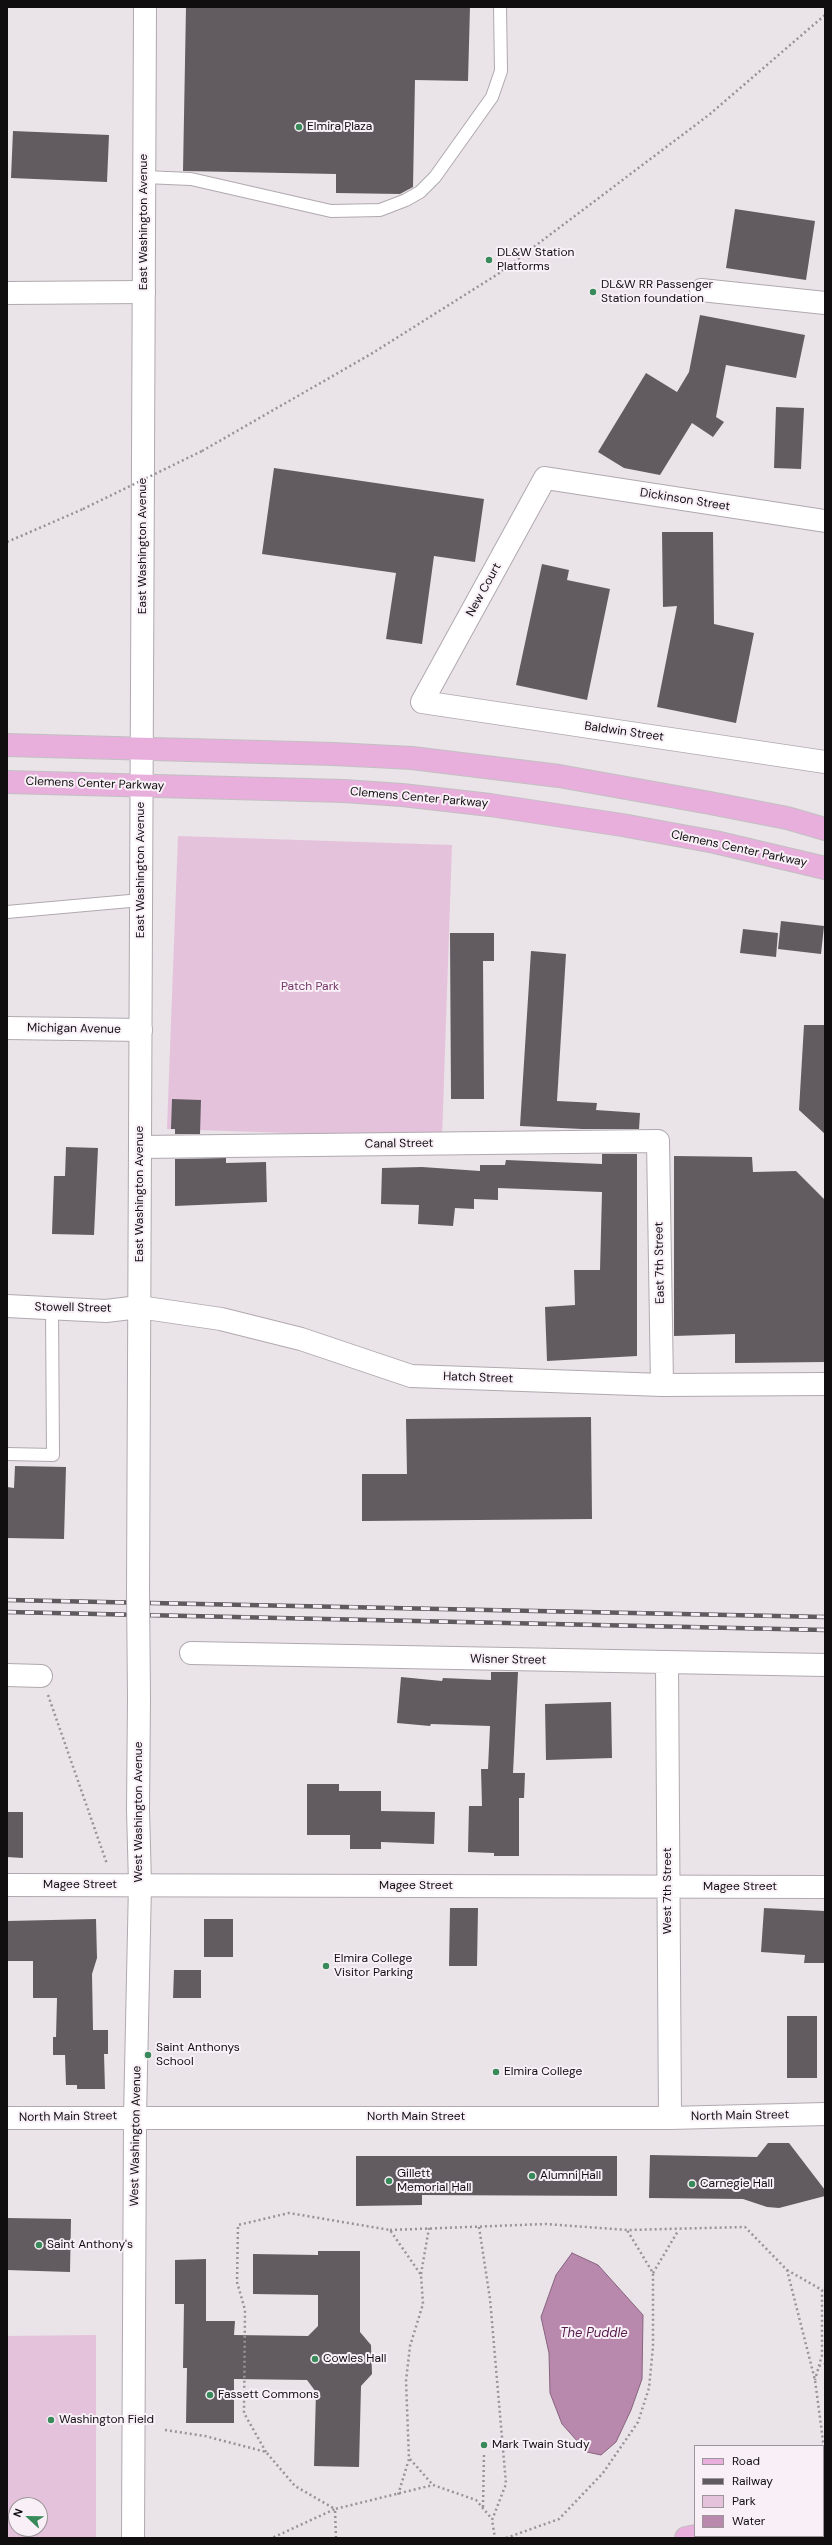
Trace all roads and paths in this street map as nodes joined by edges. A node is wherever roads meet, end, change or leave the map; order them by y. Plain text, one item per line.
1 (145, 7) edge
2 (500, 7) edge
3 (825, 15) edge
4 (144, 178) junction
5 (701, 290) dead end
6 (144, 292) junction
7 (7, 293) edge
8 (825, 303) edge
9 (545, 478) joint
10 (825, 521) edge
11 (7, 542) edge
12 (422, 702) joint
13 (7, 745) edge
14 (142, 748) junction
15 (825, 762) edge
16 (7, 782) edge
17 (142, 786) junction
18 (825, 829) edge
19 (825, 868) edge
20 (141, 900) junction
21 (7, 912) edge
22 (7, 1028) edge
23 (140, 1030) junction
24 (658, 1141) joint
25 (140, 1147) junction
26 (7, 1306) edge
27 (139, 1307) junction
28 (52, 1308) junction
29 (825, 1384) edge
30 (662, 1385) junction
31 (7, 1454) edge
32 (138, 1590) joint
33 (191, 1653) dead end
34 (667, 1663) junction
35 (825, 1665) edge
36 (7, 1675) edge
37 (41, 1676) joint
38 (109, 1868) dead end
39 (140, 1884) junction
40 (7, 1885) edge
41 (668, 1887) junction
42 (825, 1887) edge
43 (825, 2114) edge
44 (135, 2117) junction
45 (7, 2118) edge
46 (670, 2118) junction
47 (479, 2227) junction
48 (429, 2228) junction
49 (390, 2230) junction
50 (627, 2230) junction
51 (678, 2230) junction
52 (787, 2270) junction
53 (653, 2273) junction
54 (421, 2275) junction
55 (822, 2311) junction
56 (825, 2313) edge
57 (825, 2364) edge
58 (819, 2366) junction
59 (815, 2380) junction
60 (165, 2430) dead end
61 (824, 2445) edge
62 (266, 2452) junction
63 (484, 2453) dead end
64 (410, 2459) junction
65 (433, 2486) junction
66 (398, 2496) junction
67 (483, 2508) junction
68 (335, 2509) junction
69 (492, 2520) junction
70 (133, 2538) edge
71 (272, 2538) edge
72 (336, 2538) edge
73 (495, 2538) edge
74 (506, 2538) edge

1 - 4 street, East Washington Avenue
2 - 4 lane
3 - 11 path, bridge
4 - 6 street, East Washington Avenue
5 - 8 street
6 - 7 street
6 - 14 street, East Washington Avenue
9 - 10 street, Dickinson Street
9 - 12 street, New Court
12 - 15 street, Baldwin Street
13 - 14 main road
14 - 17 street, East Washington Avenue
14 - 18 main road
16 - 17 main road, Clemens Center Parkway
17 - 19 main road, Clemens Center Parkway
17 - 20 street, East Washington Avenue
20 - 21 lane
20 - 23 street, East Washington Avenue
22 - 23 street, Michigan Avenue
23 - 25 street, East Washington Avenue
24 - 25 street, Canal Street
24 - 30 street, East 7th Street
25 - 27 street, East Washington Avenue
26 - 28 street, Stowell Street
27 - 28 street, Stowell Street
27 - 30 street, Hatch Street
27 - 32 street, East Washington Avenue
28 - 31 lane
29 - 30 street, Hatch Street
32 - 39 street, West Washington Avenue, bridge
33 - 34 street, Wisner Street
34 - 35 street, Wisner Street
34 - 41 street, West 7th Street
36 - 37 street
37 - 38 path
39 - 40 street, Magee Street
39 - 41 street, Magee Street
39 - 44 street, West Washington Avenue
41 - 42 street, Magee Street
41 - 46 street, West 7th Street
43 - 46 street, North Main Street
44 - 45 street, North Main Street
44 - 46 street, North Main Street
44 - 70 street, West Washington Avenue
47 - 48 path
47 - 50 path
47 - 69 path
48 - 49 path
48 - 54 path
49 - 54 path
49 - 62 path
50 - 51 path
50 - 53 path
51 - 52 path
51 - 53 path
52 - 55 path
52 - 59 path
53 - 74 path
54 - 64 path
55 - 56 path
55 - 58 path
57 - 58 path
58 - 59 path
59 - 61 path
60 - 62 path
62 - 68 path
63 - 67 path
64 - 65 path
64 - 66 path
65 - 66 path
65 - 67 path
66 - 68 path
67 - 69 path
68 - 71 path
68 - 72 path
69 - 73 path

